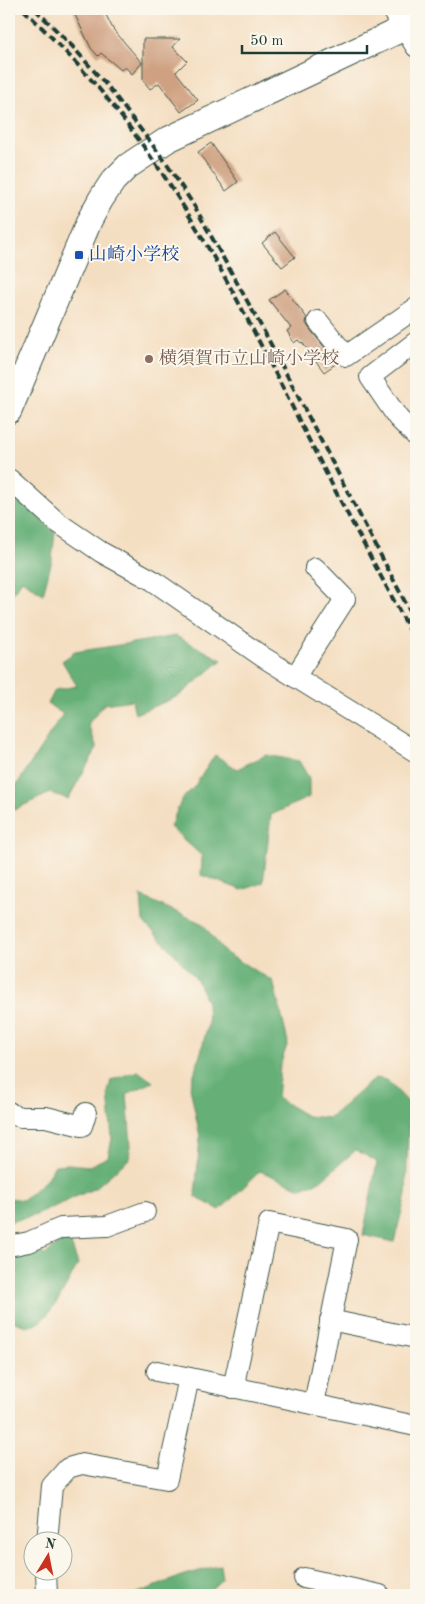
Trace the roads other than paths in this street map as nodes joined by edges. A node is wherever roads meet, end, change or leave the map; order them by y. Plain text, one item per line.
1 (407, 26) edge
2 (416, 308) edge
3 (318, 321) dead end
4 (416, 342) edge
5 (9, 411) edge
6 (416, 436) edge
7 (9, 479) edge
8 (315, 568) dead end
9 (295, 677) junction
10 (416, 752) edge
11 (9, 1112) edge
12 (86, 1113) dead end
13 (145, 1212) dead end
14 (9, 1246) edge
15 (330, 1320) junction
16 (416, 1338) edge
17 (157, 1371) dead end
18 (189, 1378) junction
19 (233, 1388) junction
20 (314, 1404) junction
21 (416, 1426) edge
22 (48, 1532) edge
23 (304, 1578) dead end
24 (46, 1582) edge
25 (47, 1595) edge
26 (380, 1595) edge

1 - 5 street
2 - 3 street
4 - 6 street
7 - 9 street
8 - 9 street
9 - 10 street
11 - 12 street
13 - 14 street
15 - 16 street
15 - 19 street
15 - 20 street
17 - 18 street
18 - 19 street
18 - 22 street
19 - 20 street
20 - 21 street
23 - 26 street
24 - 25 street

